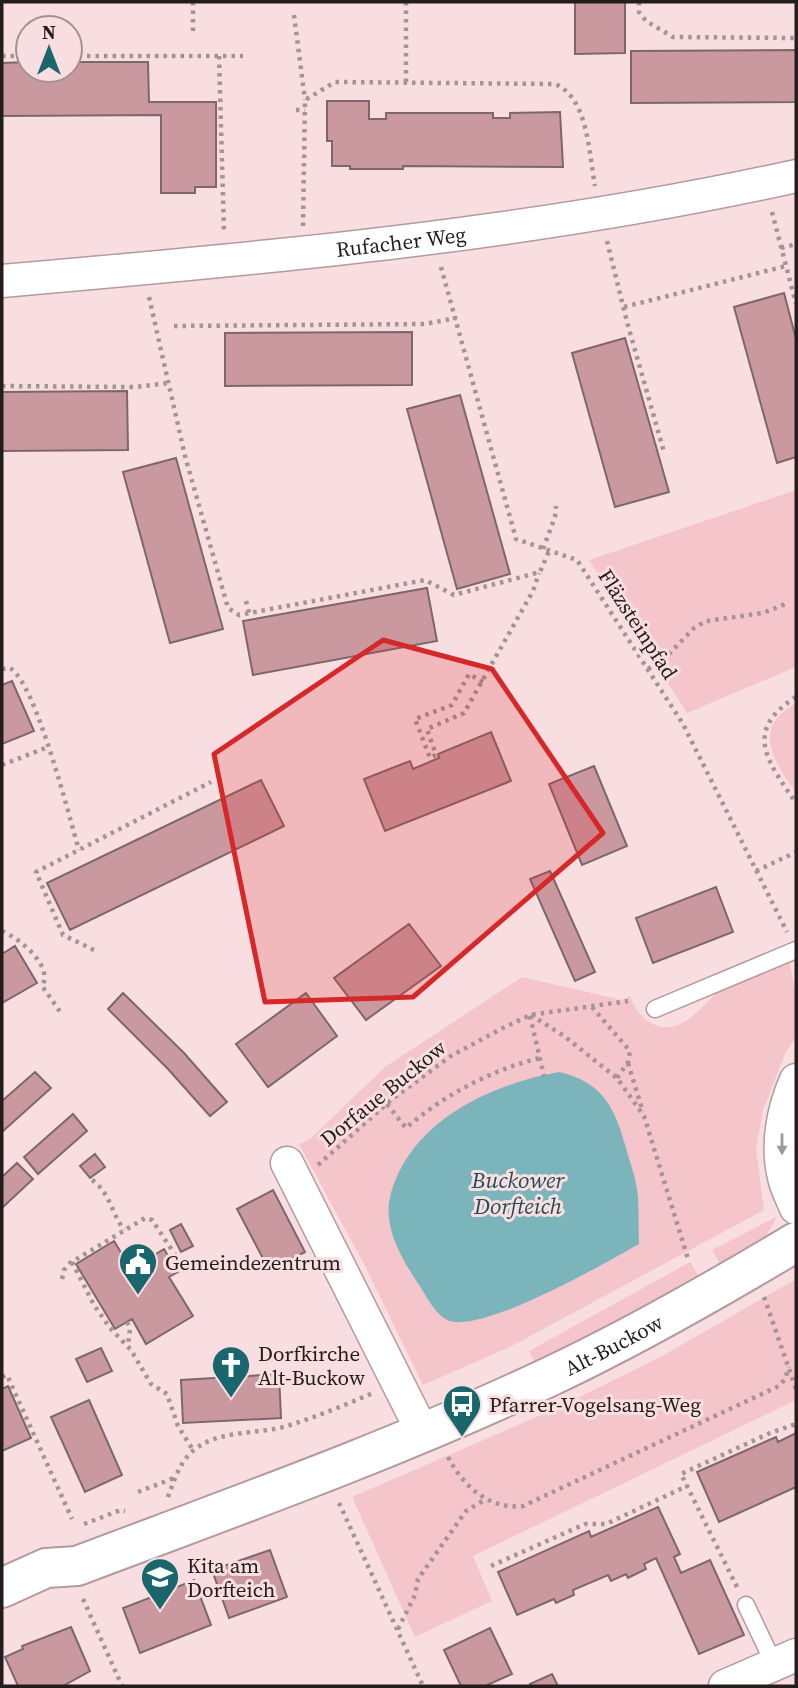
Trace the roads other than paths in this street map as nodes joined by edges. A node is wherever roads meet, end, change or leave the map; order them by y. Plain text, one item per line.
1 (796, 176) edge
2 (2, 281) edge
3 (792, 943) edge
4 (655, 1009) dead end
5 (796, 1080) edge
6 (302, 1164) road end
7 (796, 1208) edge
8 (796, 1242) edge
9 (434, 1443) junction
10 (79, 1580) junction
11 (2, 1588) edge
12 (746, 1605) road end
13 (2, 1607) edge
14 (785, 1659) edge
15 (725, 1686) edge

1 - 2 street, Rufacher Weg
3 - 4 lane
5 -> 7 street
6 - 9 street
8 - 9 main road, Alt-Buckow
9 - 10 main road, Alt-Buckow
10 - 11 main road, Alt-Buckow
10 - 13 main road, Alt-Buckow
12 - 14 lane
14 - 15 street

